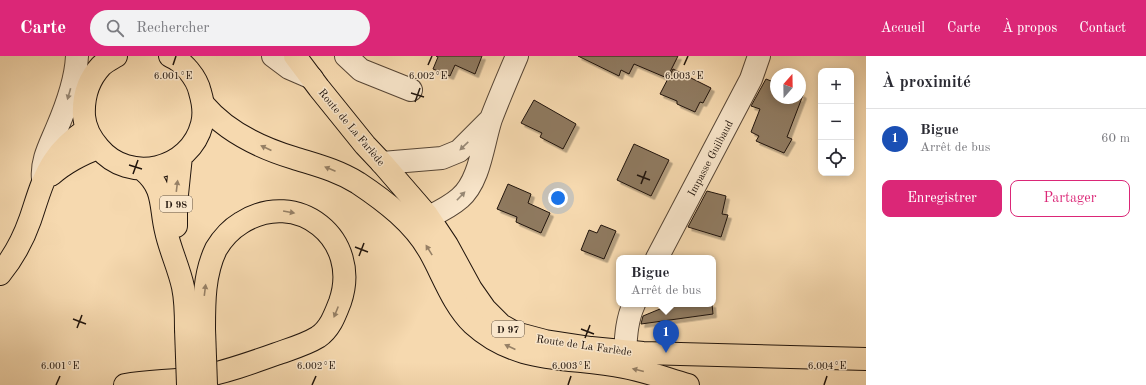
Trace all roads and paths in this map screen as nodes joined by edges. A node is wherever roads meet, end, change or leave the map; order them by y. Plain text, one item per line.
1 (77, 56) edge
2 (91, 56) edge
3 (116, 56) edge
4 (170, 56) edge
5 (273, 56) edge
6 (295, 56) edge
7 (346, 56) edge
8 (517, 56) edge
9 (759, 56) edge
10 (312, 78) junction
11 (89, 82) junction
12 (411, 90) dead end
13 (204, 105) junction
14 (491, 119) junction
15 (87, 129) junction
16 (98, 148) junction
17 (181, 156) junction
18 (382, 163) junction
19 (143, 170) junction
20 (43, 182) junction
21 (429, 217) junction
22 (173, 252) junction
23 (659, 255) edge
24 (0, 274) edge
25 (633, 307) edge
26 (195, 329) junction
27 (625, 352) junction
28 (866, 358) edge
29 (125, 385) edge
30 (188, 385) edge
31 (206, 385) edge
32 (688, 385) edge

1 -> 20 street
2 - 11 main road
3 - 11 main road
4 - 13 main road
5 - 10 street
6 - 10 main road, Route de La Farlède / D 97
7 - 12 street
8 - 14 street
9 - 23 street, Impasse Guilbaud
10 - 18 main road, Route de La Farlède / D 97
11 - 15 main road
13 - 17 main road
32 -> 13 main road
14 -> 18 street
21 -> 14 street
15 - 16 main road
15 - 20 main road
16 - 19 main road
16 - 20 main road
17 - 19 main road
22 -> 17 main road, D 98
18 - 21 main road, Route de La Farlède / D 97
19 - 22 main road, D 98
20 - 24 main road
21 - 27 main road, Route de La Farlède / D 97
22 - 26 main road, D 98
25 - 27 street
26 -> 29 main road
26 - 30 main road, D 98, bridge
26 - 31 main road, bridge
27 - 28 main road, Route de La Farlède / D 97

